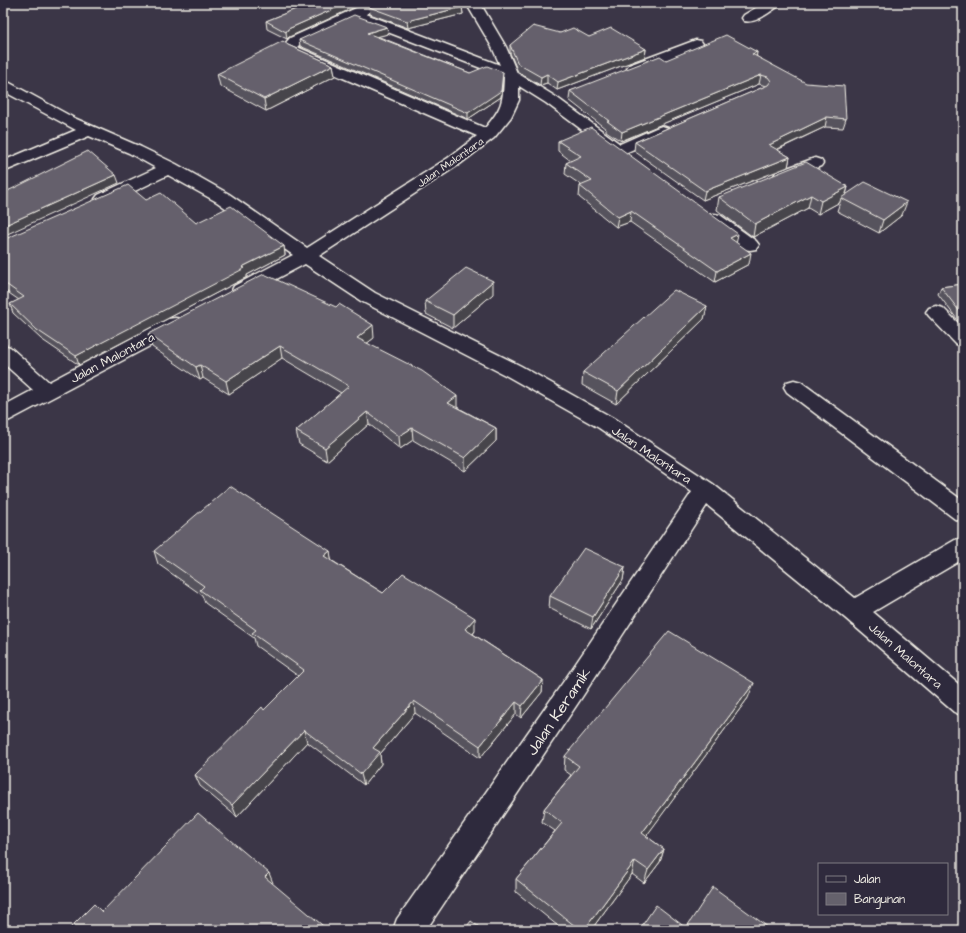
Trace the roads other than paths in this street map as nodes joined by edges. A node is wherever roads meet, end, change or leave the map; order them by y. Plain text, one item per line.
1 (378, 3) edge
2 (473, 3) edge
3 (774, 3) edge
4 (354, 14) junction
5 (750, 18) dead end
6 (696, 44) dead end
7 (624, 72) edge
8 (511, 76) junction
9 (3, 85) edge
10 (675, 126) edge
11 (90, 130) junction
12 (488, 136) junction
13 (815, 163) dead end
14 (3, 167) edge
15 (170, 168) junction
16 (766, 183) edge
17 (716, 204) dead end
18 (90, 205) edge
19 (750, 245) dead end
20 (306, 256) junction
21 (222, 300) edge
22 (936, 312) dead end
23 (194, 314) edge
24 (963, 339) edge
25 (3, 352) edge
26 (794, 386) dead end
27 (47, 391) junction
28 (3, 415) edge
29 (705, 490) junction
30 (963, 513) edge
31 (963, 547) edge
32 (854, 611) junction
33 (963, 704) edge
34 (408, 930) edge

1 - 4 street
2 - 8 street, Jalan Malontara
3 - 5 street
4 - 8 street
4 - 12 street
6 - 7 street
8 - 10 street
8 - 12 street, Jalan Malontara
9 - 11 street
11 - 14 street
11 - 15 street
12 - 20 street, Jalan Malontara
13 - 16 street
15 - 18 street
15 - 20 street
17 - 19 street
20 - 21 street, Jalan Malontara
20 - 29 street, Jalan Malontara
22 - 24 street
23 - 27 street, Jalan Malontara
25 - 27 street
26 - 30 street
27 - 28 street, Jalan Malontara
29 - 32 street, Jalan Malontara
29 - 34 street, Jalan Keramik
31 - 32 street
32 - 33 street, Jalan Malontara

